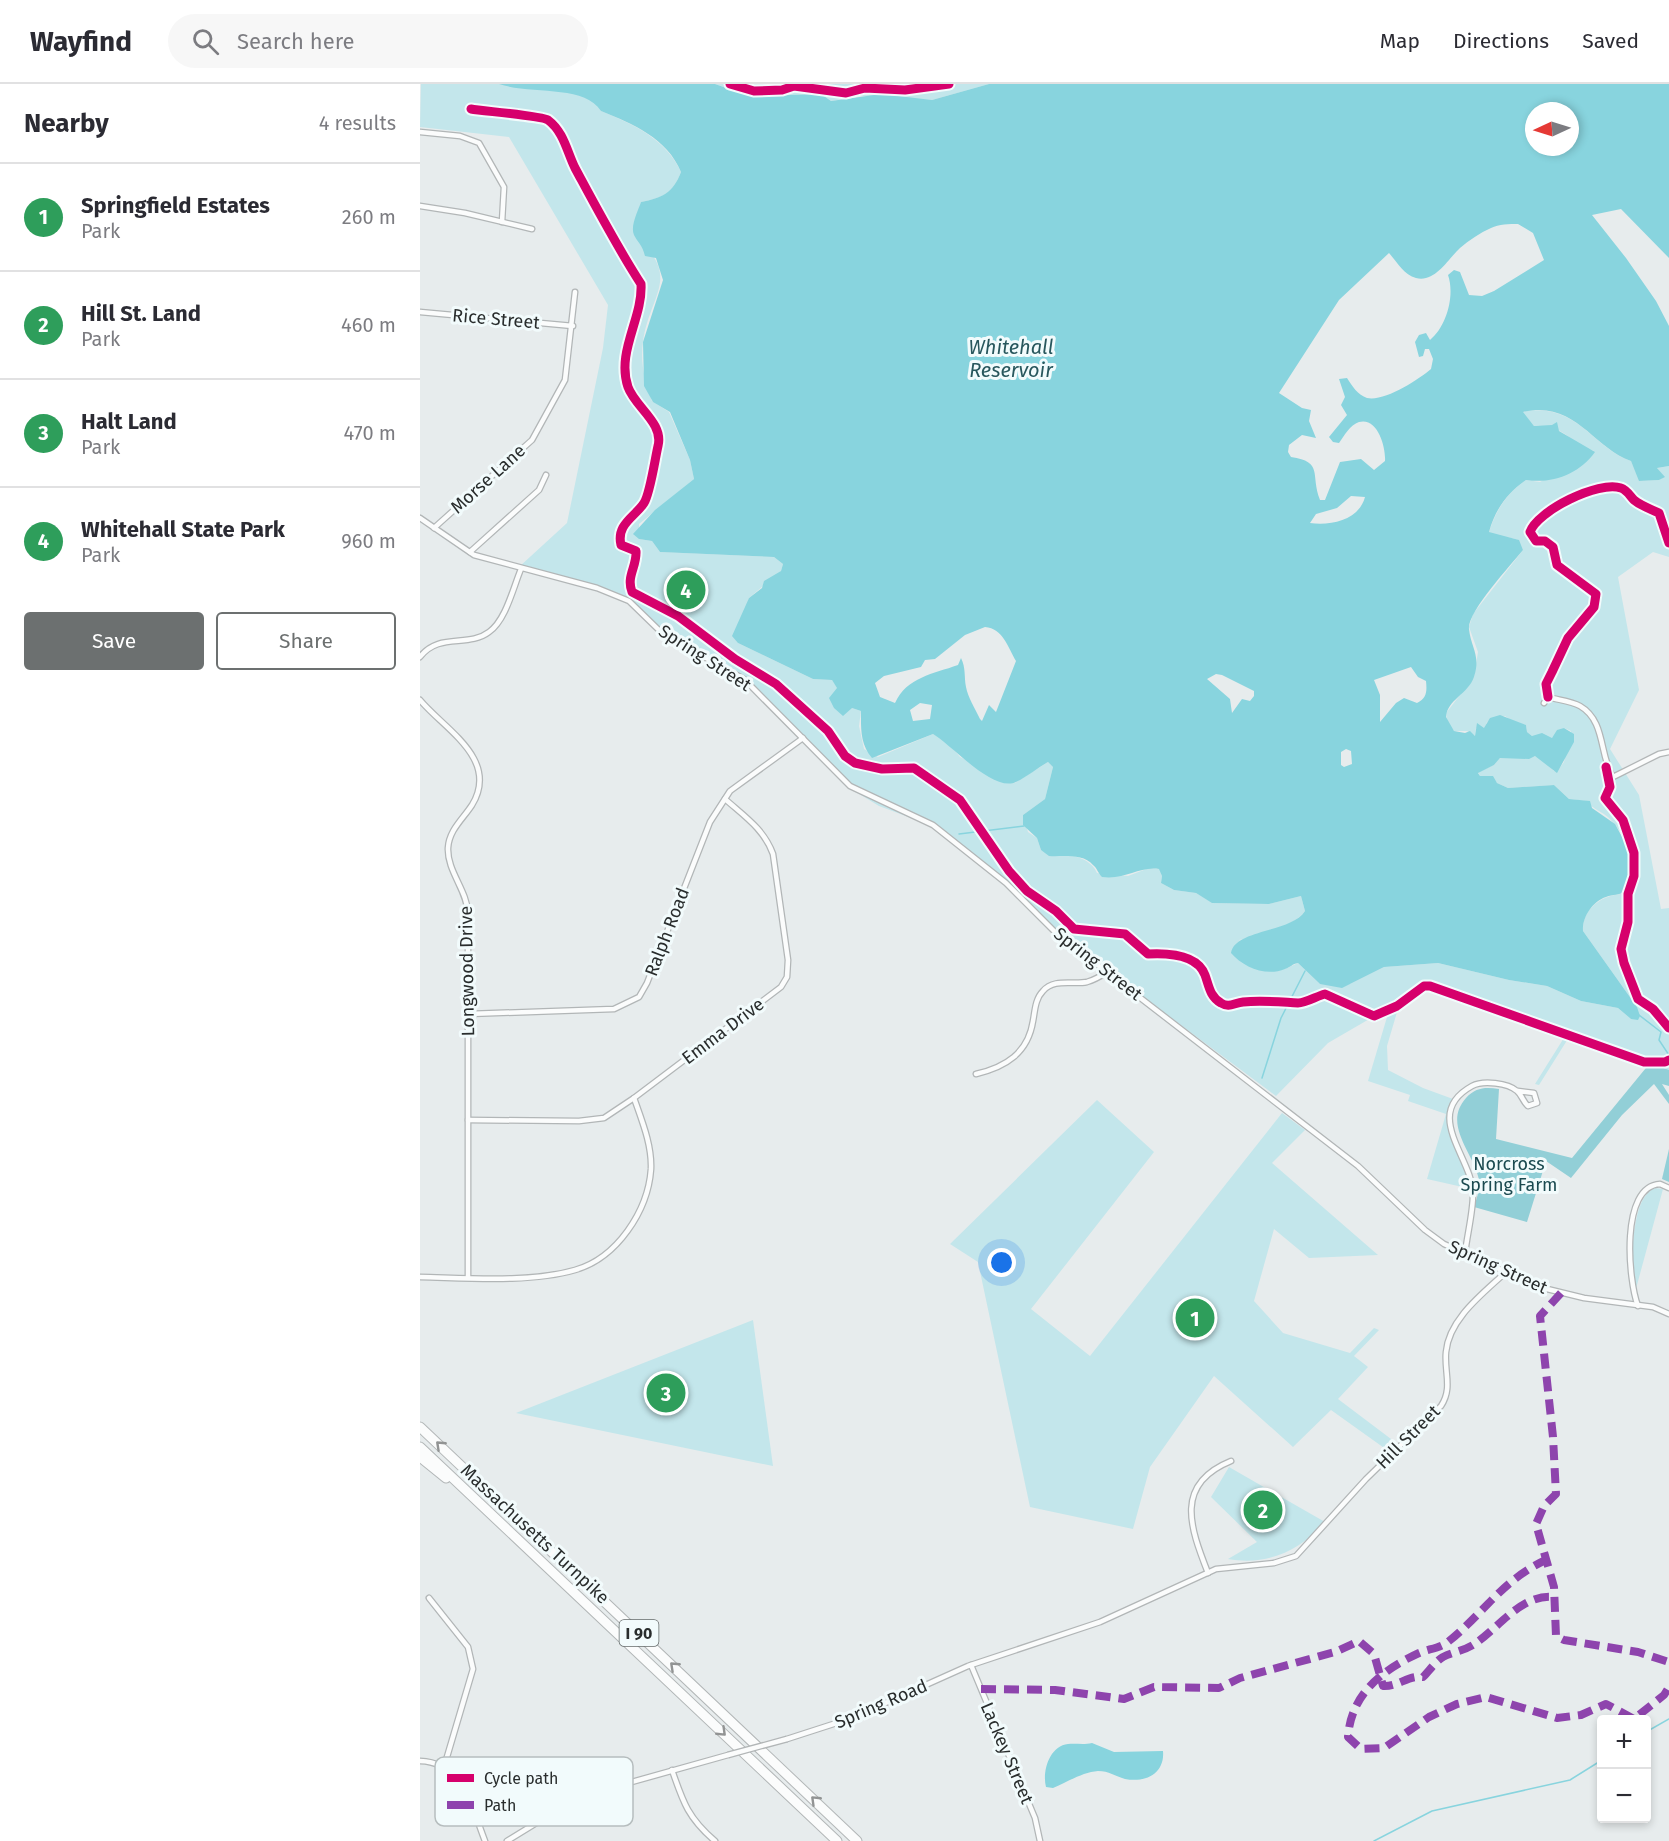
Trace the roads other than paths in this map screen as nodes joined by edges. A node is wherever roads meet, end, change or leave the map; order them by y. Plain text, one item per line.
1 (420, 132) edge
2 (420, 206) edge
3 (502, 222) junction
4 (532, 229) dead end
5 (574, 292) dead end
6 (420, 312) edge
7 (573, 326) junction
8 (546, 476) dead end
9 (420, 518) edge
10 (434, 528) junction
11 (470, 552) junction
12 (521, 569) junction
13 (420, 657) edge
14 (420, 700) edge
15 (1544, 703) dead end
16 (803, 738) junction
17 (1669, 752) edge
18 (725, 799) junction
19 (1107, 972) junction
20 (468, 1014) junction
21 (976, 1074) dead end
22 (1518, 1091) dead end
23 (634, 1098) junction
24 (468, 1120) junction
25 (1669, 1188) edge
26 (1465, 1254) junction
27 (1507, 1271) junction
28 (420, 1277) edge
29 (468, 1277) junction
30 (1638, 1306) junction
31 (1669, 1314) edge
32 (420, 1427) edge
33 (420, 1447) edge
34 (420, 1457) edge
35 (1232, 1461) dead end
36 (485, 1507) junction
37 (1255, 1564) joint
38 (1208, 1573) junction
39 (429, 1598) dead end
40 (971, 1665) junction
41 (447, 1757) edge
42 (420, 1761) edge
43 (435, 1765) edge
44 (672, 1770) junction
45 (633, 1782) edge
46 (479, 1826) edge
47 (533, 1826) edge
48 (485, 1841) edge
49 (507, 1841) edge
50 (715, 1841) edge
51 (837, 1841) edge
52 (857, 1841) edge
53 (1040, 1841) edge

1 - 3 street
2 - 3 street
3 - 4 street
5 - 7 street, Morse Lane
6 - 7 street, Rice Street
7 - 10 street, Morse Lane
8 - 11 street
9 - 10 street, Spring Street
10 - 11 street, Spring Street
11 - 12 street, Spring Street
12 - 13 street
12 - 16 street, Spring Street
14 - 20 street, Longwood Drive
15 - 17 street
16 - 18 street, Ralph Road
16 - 19 street, Spring Street
18 - 20 street, Ralph Road
18 - 23 street, Emma Drive
19 - 21 street
19 - 26 street, Spring Street
20 - 24 street, Longwood Drive
22 - 26 street
23 - 24 street, Emma Drive
23 - 29 street
24 - 29 street, Longwood Drive
25 - 30 street
26 - 27 street, Spring Street
27 - 30 street, Spring Street
27 - 37 street, Hill Street
28 - 29 street
30 - 31 street, Spring Street
52 -> 32 highway, Massachusetts Turnpike / I 90
33 - 36 highway, Massachusetts Turnpike / I 90
34 - 36 highway
35 - 38 street
36 -> 51 highway, Massachusetts Turnpike / I 90
37 - 38 street, Spring Road
38 - 40 street, Spring Road
39 - 41 street
40 - 44 street, Spring Road, bridge
40 - 53 street, Lackey Street
42 - 43 street
44 - 45 street, Spring Road
44 - 50 street
46 - 48 street
47 - 49 street, Spring Road

